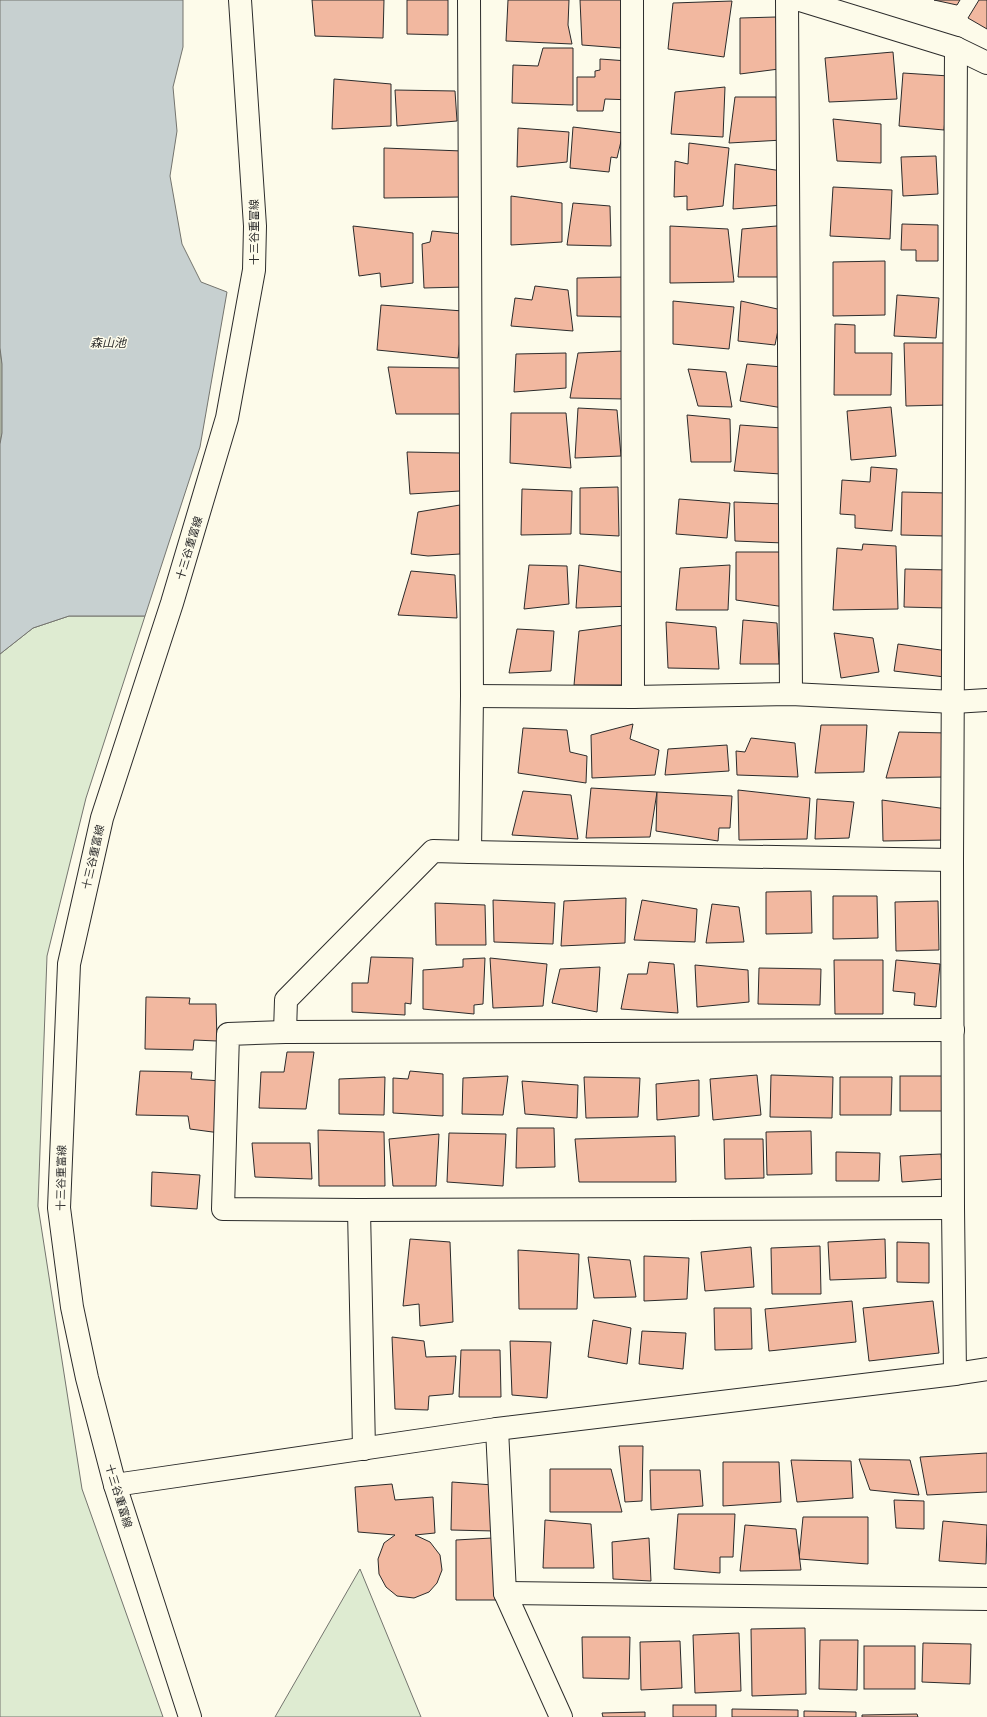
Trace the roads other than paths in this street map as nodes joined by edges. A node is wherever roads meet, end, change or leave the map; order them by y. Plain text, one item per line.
1 (240, 0) edge
2 (469, 0) edge
3 (632, 0) edge
4 (787, 0) edge
5 (800, 0) edge
6 (956, 48) junction
7 (987, 63) edge
8 (792, 694) junction
9 (472, 696) junction
10 (633, 697) junction
11 (987, 700) edge
12 (954, 702) junction
13 (470, 852) junction
14 (952, 860) junction
15 (953, 1030) junction
16 (285, 1032) junction
17 (953, 1208) junction
18 (358, 1210) junction
19 (987, 1369) edge
20 (955, 1374) junction
21 (497, 1429) junction
22 (364, 1449) junction
23 (115, 1485) junction
24 (505, 1593) junction
25 (987, 1599) edge
26 (190, 1717) edge
27 (561, 1717) edge

1 - 23 street, 十三谷重富線
2 - 9 street
3 - 10 street
4 - 8 street
5 - 6 street
6 - 7 street
6 - 12 street
8 - 10 street
8 - 12 street
9 - 10 street
9 - 13 street
11 - 12 street
12 - 14 street
13 - 14 street
13 - 16 street
14 - 15 street
15 - 16 street
15 - 17 street
16 - 18 street
17 - 18 street
17 - 20 street
18 - 22 street
19 - 20 street
20 - 21 street
21 - 22 street
21 - 24 street
22 - 23 street
23 - 26 street, 十三谷重富線
24 - 25 street
24 - 27 street

